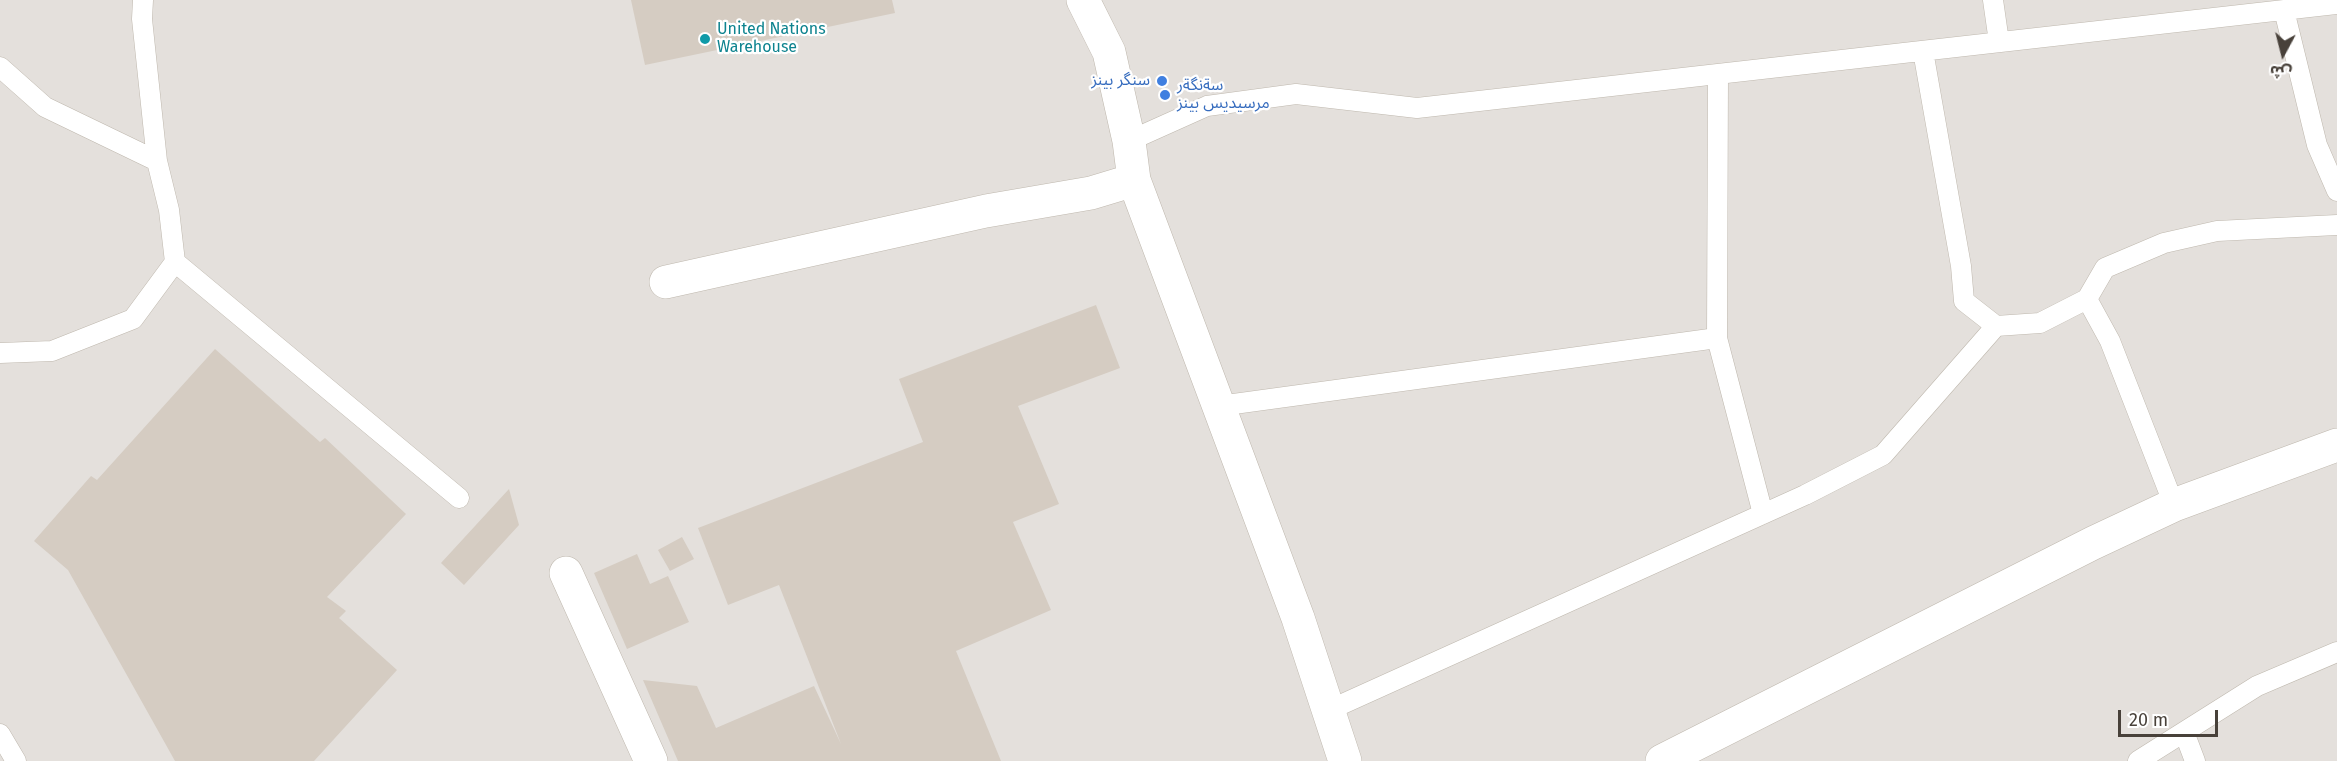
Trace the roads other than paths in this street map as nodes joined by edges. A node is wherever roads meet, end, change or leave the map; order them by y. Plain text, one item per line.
1 (143, 0) edge
2 (1993, 0) edge
3 (2337, 4) edge
4 (1094, 7) edge
5 (2284, 10) junction
6 (1999, 42) junction
7 (1923, 51) junction
8 (0, 67) edge
9 (1718, 74) junction
10 (1129, 141) junction
11 (157, 161) junction
12 (1134, 180) junction
13 (2337, 190) edge
14 (2337, 225) edge
15 (175, 262) junction
16 (666, 282) dead end
17 (2087, 299) junction
18 (1996, 326) junction
19 (1717, 338) junction
20 (0, 353) edge
21 (1219, 406) junction
22 (2337, 446) edge
23 (459, 498) dead end
24 (2174, 505) junction
25 (1763, 514) junction
26 (566, 573) dead end
27 (2337, 652) edge
28 (1327, 711) junction
29 (2184, 732) junction
30 (0, 734) edge
31 (16, 761) edge
32 (651, 761) edge
33 (1345, 761) edge
34 (1662, 761) edge
35 (2138, 761) edge
36 (2195, 761) edge

1 - 11 lane
2 - 6 lane
3 - 5 lane
4 - 10 street
5 - 6 lane
5 - 13 lane
6 - 7 lane
7 - 9 lane
7 - 18 lane
8 - 11 lane
9 - 10 lane
9 - 19 lane
10 - 12 street
11 - 15 lane
12 - 16 street
12 - 21 street
14 - 17 lane
15 - 20 lane
15 - 23 lane
17 - 18 lane
17 - 24 lane
18 - 25 lane
19 - 21 lane
19 - 25 lane
21 - 28 street
22 - 24 street
24 - 34 street
25 - 28 lane
26 - 32 street
27 - 29 lane
28 - 33 street
29 - 35 lane
29 - 36 lane
30 - 31 lane

